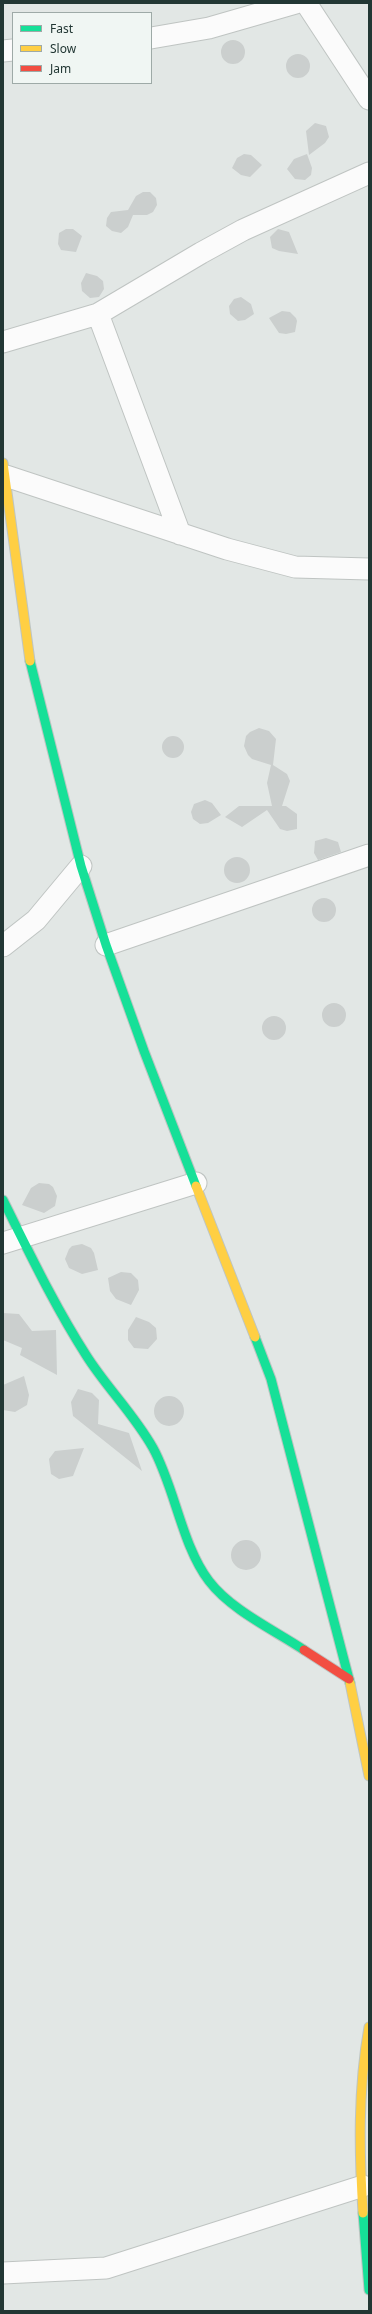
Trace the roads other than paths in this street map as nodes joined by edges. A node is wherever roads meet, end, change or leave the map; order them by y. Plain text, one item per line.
1 (296, 3) edge
2 (306, 3) edge
3 (152, 38) edge
4 (369, 99) edge
5 (369, 173) edge
6 (98, 314) junction
7 (3, 342) edge
8 (4, 470) edge
9 (180, 534) junction
10 (369, 569) edge
11 (11, 572) edge
12 (369, 855) edge
13 (82, 866) junction
14 (106, 945) junction
15 (3, 946) edge
16 (196, 1184) junction
17 (3, 1200) edge
18 (13, 1241) edge
19 (349, 1679) junction
20 (369, 1776) edge
21 (369, 2027) edge
22 (363, 2186) junction
23 (3, 2273) edge
24 (369, 2290) edge

1 - 3 street
2 - 4 street
5 - 6 street
6 - 7 street
6 - 9 street
8 - 9 street
8 - 11 main road
9 - 10 street
11 - 13 main road
12 - 14 street
13 - 14 main road
13 - 15 street
14 - 16 main road
16 - 18 street
16 - 19 main road
17 - 18 main road
18 - 19 main road
19 - 20 main road
21 - 22 main road
22 - 23 street
22 - 24 main road

